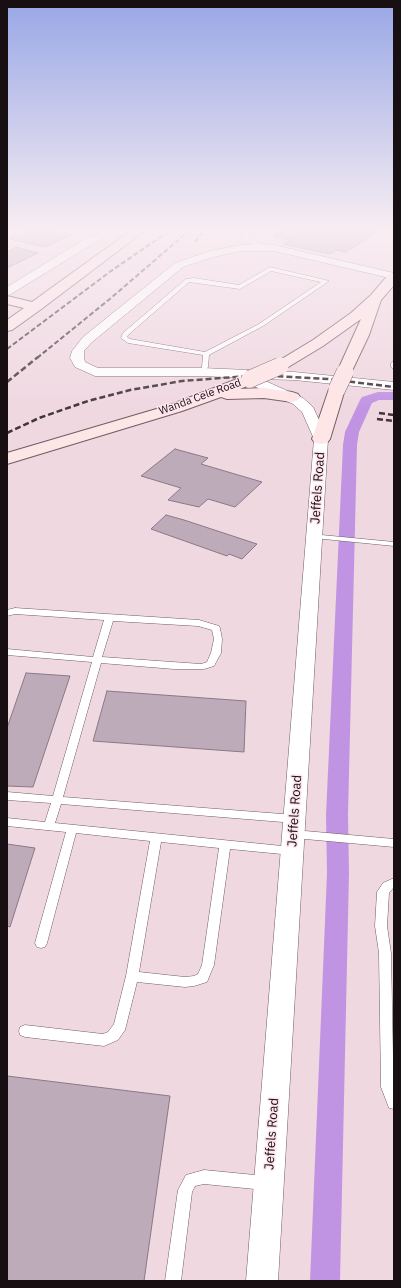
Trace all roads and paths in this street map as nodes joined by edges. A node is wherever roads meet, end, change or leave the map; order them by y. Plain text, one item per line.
1 (59, 289) edge
2 (150, 289) edge
3 (177, 289) edge
4 (314, 289) edge
5 (383, 289) edge
6 (376, 298) junction
7 (7, 300) edge
8 (35, 307) junction
9 (7, 328) edge
10 (206, 354) junction
11 (394, 363) edge
12 (394, 367) edge
13 (202, 372) junction
14 (244, 381) junction
15 (394, 386) edge
16 (214, 394) junction
17 (292, 397) junction
18 (321, 439) junction
19 (15, 457) edge
20 (314, 536) junction
21 (394, 544) edge
22 (7, 613) edge
23 (109, 618) junction
24 (7, 652) edge
25 (97, 660) junction
26 (7, 796) edge
27 (57, 800) junction
28 (7, 822) edge
29 (49, 826) junction
30 (72, 829) junction
31 (293, 835) junction
32 (156, 837) junction
33 (394, 842) edge
34 (225, 844) junction
35 (394, 882) edge
36 (41, 942) dead end
37 (132, 976) junction
38 (25, 1031) dead end
39 (394, 1103) edge
40 (269, 1183) junction
41 (173, 1281) edge
42 (262, 1281) edge

1 - 8 main road
2 - 13 street
3 - 10 lane
4 - 10 lane
5 - 6 main road
6 - 14 main road, Wanda Cele Road, bridge
6 - 18 main road, bridge
7 - 8 main road
8 - 9 main road
10 - 13 lane
11 - 12 lane
13 - 15 street
14 - 16 main road, Wanda Cele Road
14 - 17 street, Jeffels Road
16 - 17 main road
16 - 19 main road, Wanda Cele Road
17 - 18 street, Jeffels Road
18 - 20 street, Jeffels Road
20 - 21 lane
20 - 31 street, Jeffels Road
22 - 23 lane
23 - 25 lane
23 - 25 lane
24 - 25 lane
25 - 27 lane
26 - 27 lane
27 - 29 lane
27 - 31 lane
28 - 29 lane
29 - 30 lane
30 - 32 lane
30 - 36 lane
31 - 33 lane
31 - 34 lane
31 - 40 street, Jeffels Road
32 - 34 lane
32 - 37 lane
34 - 37 lane
35 - 39 lane
37 - 38 lane
40 - 41 lane
40 - 42 street, Jeffels Road

